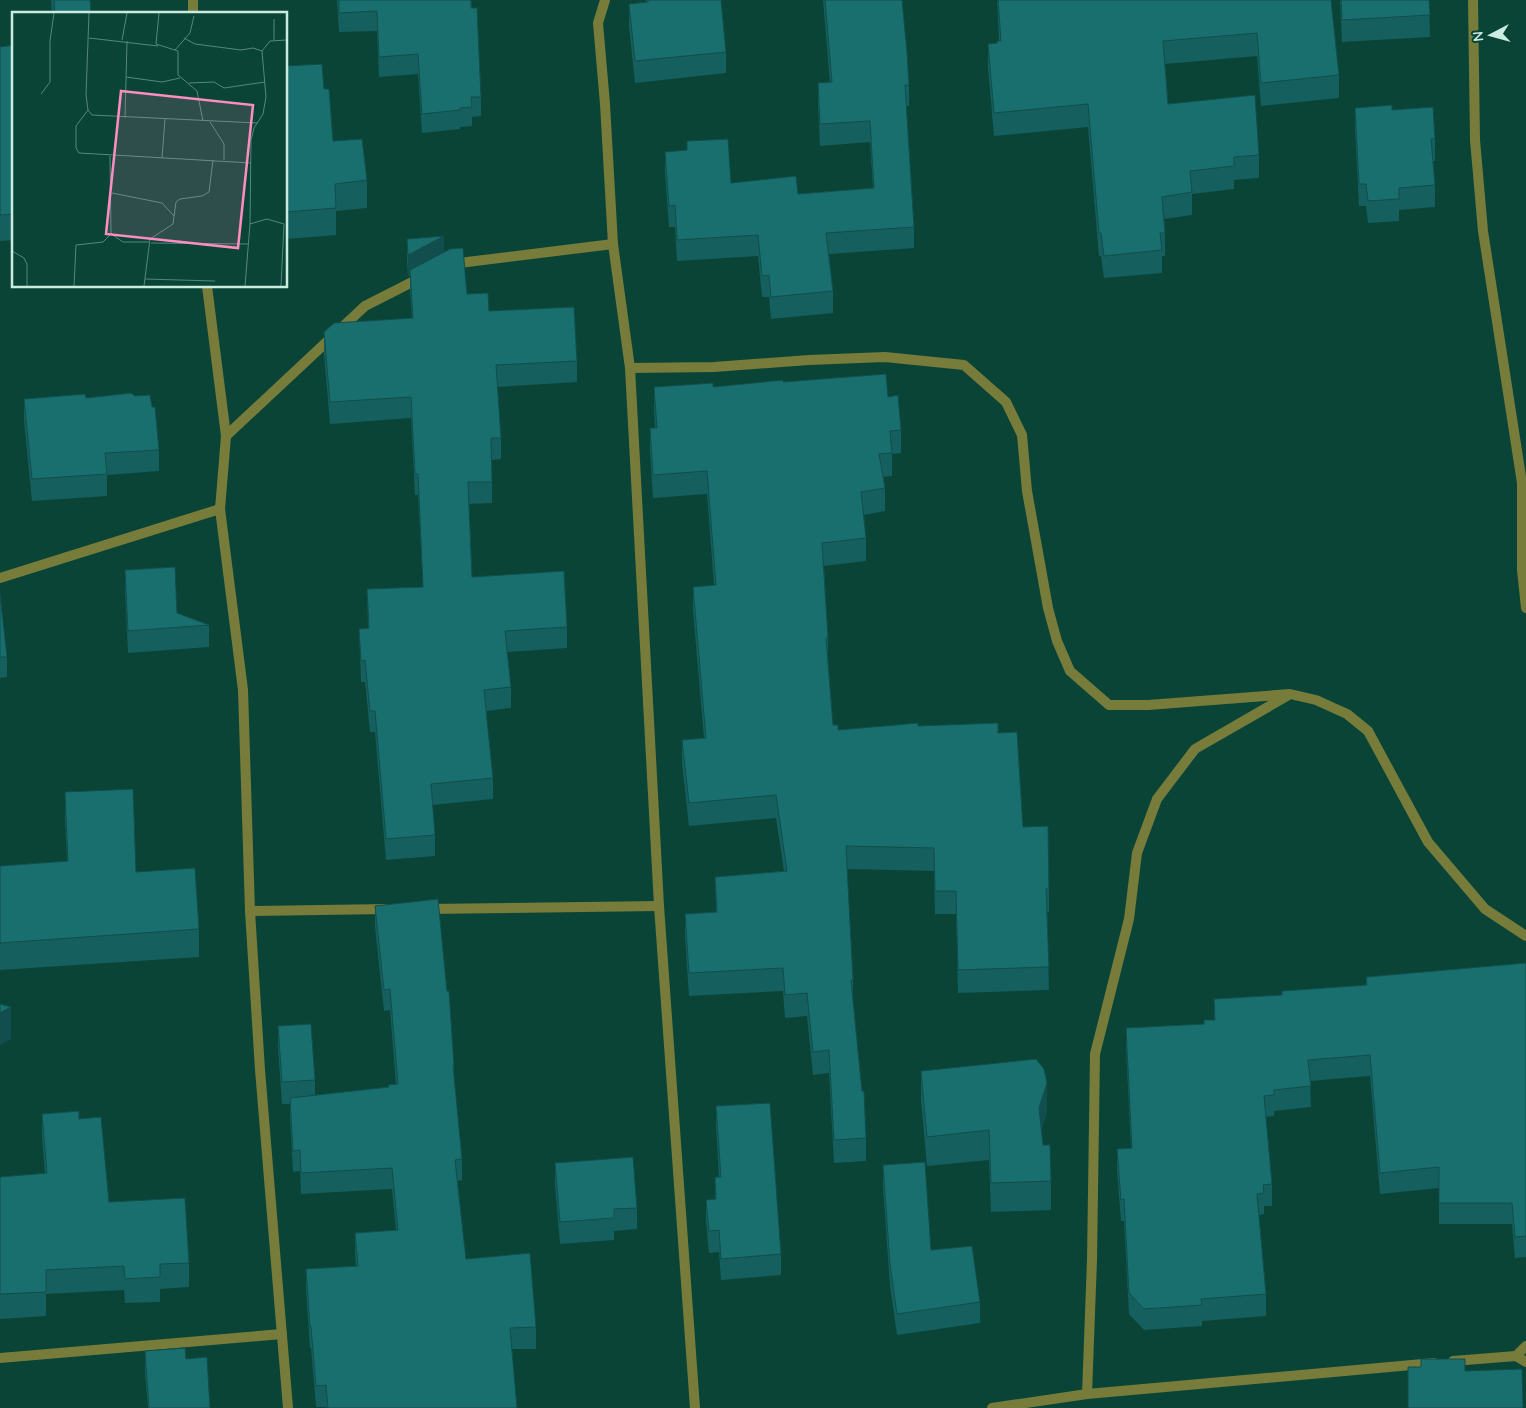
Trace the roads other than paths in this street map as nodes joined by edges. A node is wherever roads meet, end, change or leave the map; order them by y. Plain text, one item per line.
1 (605, 0) edge
2 (1472, 0) edge
3 (612, 244) junction
4 (208, 288) edge
5 (630, 368) junction
6 (226, 436) junction
7 (220, 509) junction
8 (0, 578) edge
9 (1526, 608) edge
10 (1290, 694) junction
11 (659, 906) junction
12 (250, 911) junction
13 (1526, 936) edge
14 (282, 1334) junction
15 (1526, 1346) edge
16 (1516, 1356) junction
17 (0, 1358) edge
18 (1526, 1362) edge
19 (1087, 1394) junction
20 (288, 1408) edge
21 (695, 1408) edge
22 (992, 1408) edge

1 - 3 street
2 - 9 street
3 - 5 street
3 - 6 street
4 - 6 street
5 - 10 street
5 - 11 street
6 - 7 street
7 - 8 street
7 - 12 street
10 - 13 street
10 - 19 street
11 - 12 street
11 - 21 street
12 - 14 street
14 - 17 street
14 - 20 street
15 - 16 street
16 - 18 street
16 - 19 street
19 - 22 street

